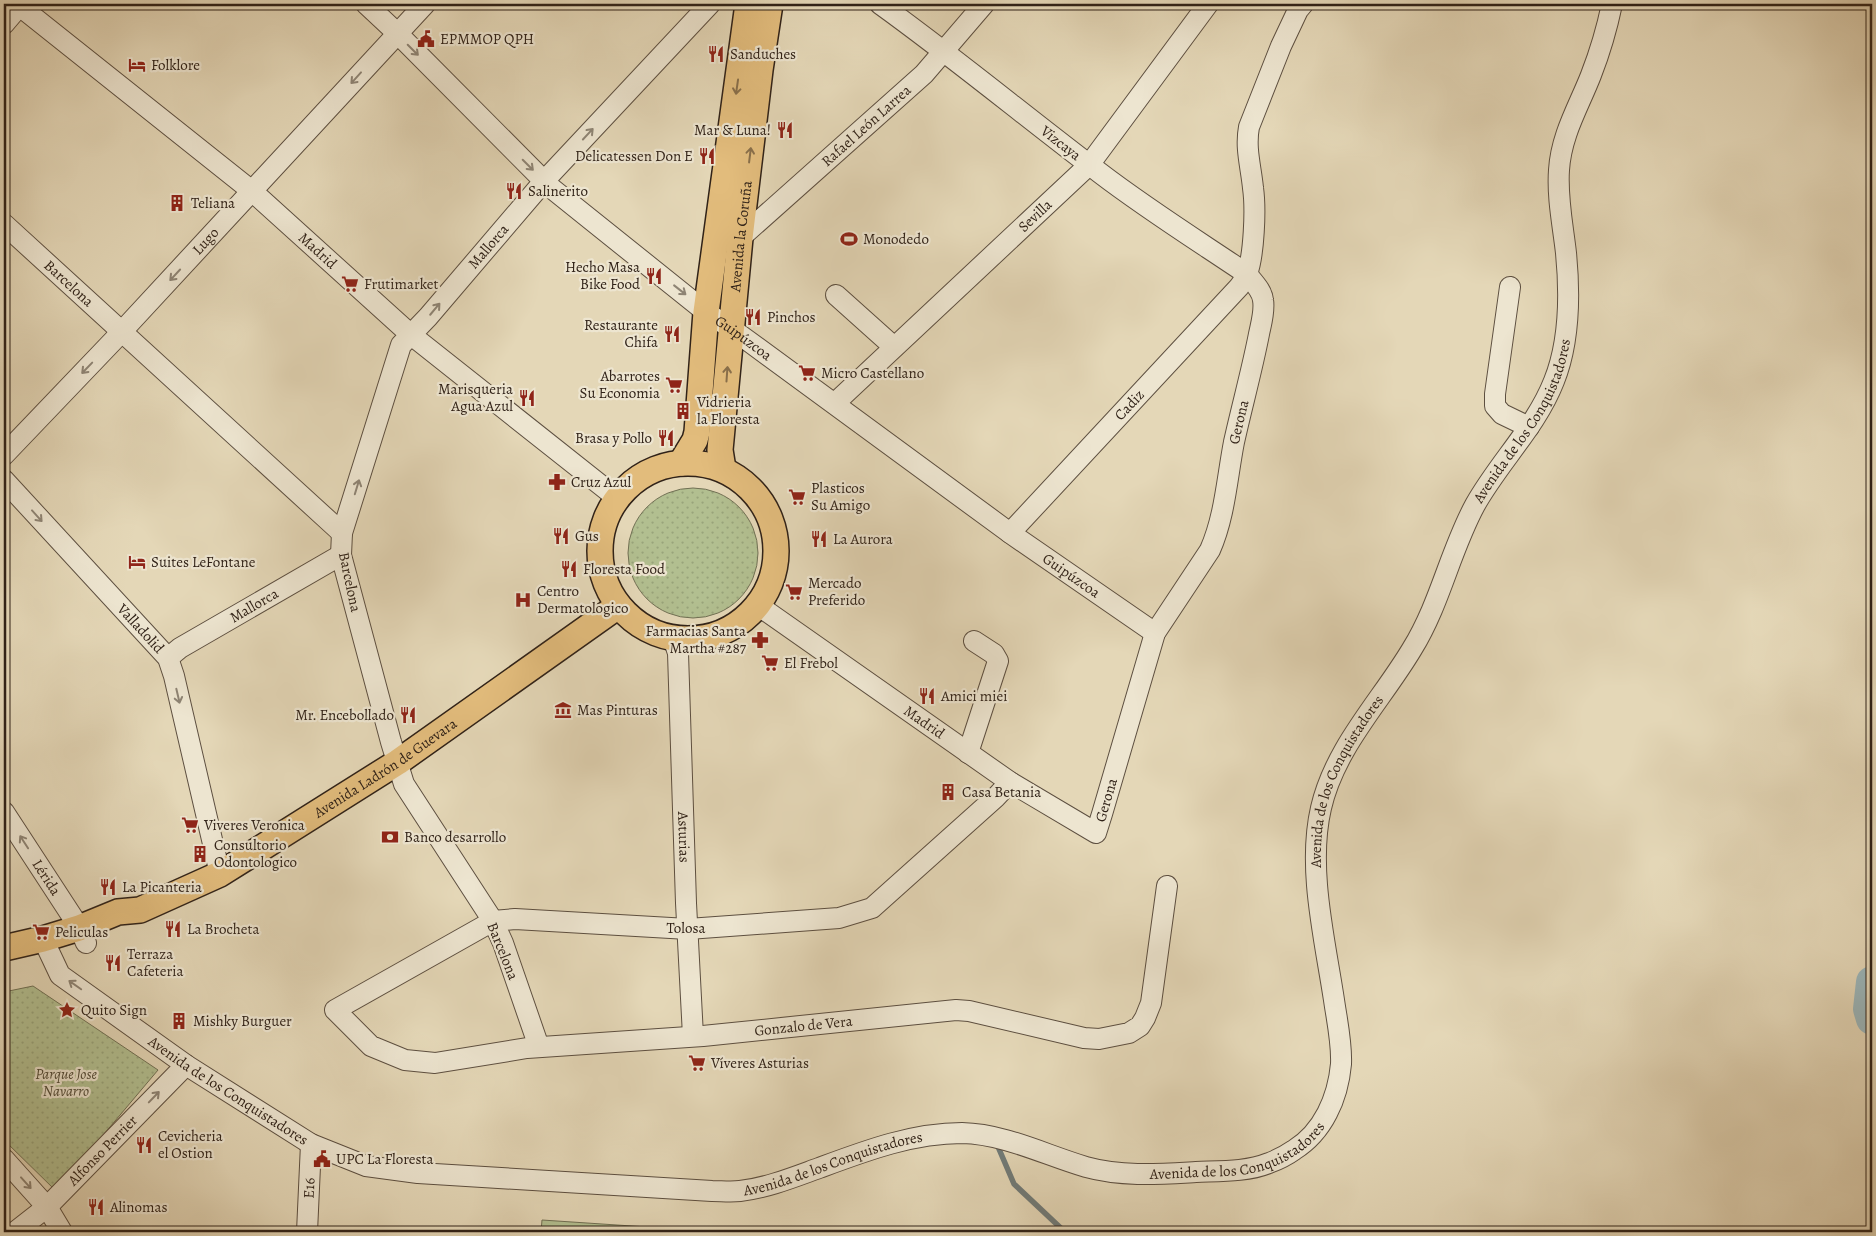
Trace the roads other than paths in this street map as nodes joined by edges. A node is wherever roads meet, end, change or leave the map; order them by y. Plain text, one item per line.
1 (19, 4) edge
2 (366, 4) edge
3 (425, 4) edge
4 (710, 4) edge
5 (748, 4) edge
6 (770, 4) edge
7 (880, 4) edge
8 (984, 4) edge
9 (1208, 4) edge
10 (1303, 4) edge
11 (1612, 4) edge
12 (4, 24) edge
13 (397, 33) junction
14 (944, 51) junction
15 (1089, 165) junction
16 (545, 180) junction
17 (253, 192) junction
18 (4, 224) edge
19 (740, 238) junction
20 (1247, 274) junction
21 (1510, 288) dead end
22 (836, 296) dead end
23 (706, 312) junction
24 (732, 328) junction
25 (121, 333) junction
26 (410, 334) junction
27 (894, 348) junction
28 (835, 403) junction
29 (1529, 427) junction
30 (4, 455) edge
31 (682, 463) junction
32 (722, 469) junction
33 (4, 480) edge
34 (617, 498) junction
35 (342, 533) junction
36 (1010, 533) junction
37 (341, 555) junction
38 (618, 606) junction
39 (758, 606) junction
40 (1155, 634) junction
41 (673, 638) junction
42 (974, 640) dead end
43 (168, 658) junction
44 (968, 752) junction
45 (398, 762) junction
46 (1010, 782) junction
47 (4, 812) edge
48 (1096, 833) joint
49 (220, 874) junction
50 (1167, 886) dead end
51 (493, 921) junction
52 (688, 930) junction
53 (83, 936) junction
54 (46, 947) junction
55 (4, 948) edge
56 (4, 964) edge
57 (335, 1010) joint
58 (693, 1036) junction
59 (539, 1047) junction
60 (186, 1064) junction
61 (311, 1144) junction
62 (4, 1159) edge
63 (47, 1207) junction
64 (14, 1232) edge
65 (62, 1232) edge
66 (308, 1232) edge

1 - 12 street
1 - 17 street, Madrid
2 - 13 street, Guipúzcoa
3 - 13 street, Lugo
16 -> 4 street, Mallorca
5 -> 23 main road, Avenida la Coruña
19 -> 6 main road, Avenida la Coruña
7 - 14 street, Vizcaya
8 - 14 street, Rafael León Larrea
9 - 15 street, Sevilla
10 - 20 street
11 - 29 street, Avenida de los Conquistadores
13 -> 16 street, Guipúzcoa
13 -> 17 street, Lugo
14 - 15 street, Vizcaya
14 - 19 street, Rafael León Larrea
15 - 20 street, Vizcaya
15 - 27 street, Sevilla
16 -> 23 street, Guipúzcoa
26 -> 16 street, Mallorca
17 -> 25 street, Lugo
17 - 26 street, Madrid
18 - 25 street, Barcelona
19 - 24 main road, Avenida la Coruña
20 - 36 street, Cadiz
20 - 40 street, Gerona
21 - 29 street
22 - 27 street
23 - 24 street, Guipúzcoa
23 - 31 main road, Avenida la Coruña
24 - 28 street, Guipúzcoa
32 -> 24 main road, Avenida la Coruña
25 -> 30 street, Lugo
25 - 35 street, Barcelona
26 - 34 street, Madrid
35 -> 26 street, Mallorca
27 - 28 street, Sevilla
28 - 36 street, Guipúzcoa
29 - 61 street, Avenida de los Conquistadores
31 - 32 main road
31 - 34 main road
32 - 39 main road
33 -> 43 street, Valladolid
34 - 38 main road
35 - 37 street, Barcelona
36 - 40 street, Guipúzcoa
37 - 43 street, Mallorca
37 - 45 street, Barcelona
38 - 41 main road
38 - 45 main road, Avenida Ladrón de Guevara
39 - 41 main road
39 - 44 street, Madrid
40 - 48 street, Gerona
41 - 52 street, Asturias
42 - 44 street
43 -> 49 street, Valladolid
44 - 46 street, Madrid
45 - 49 main road, Avenida Ladrón de Guevara
45 - 51 street, Barcelona
46 - 48 street, Madrid
46 - 52 street, Tolosa
53 -> 47 street, Lérida
49 - 53 main road, Avenida Ladrón de Guevara
50 - 58 street, Gonzalo de Vera
51 - 52 street, Tolosa
51 - 57 street, Tolosa
51 - 59 street, Barcelona
52 - 58 street, Asturias
53 - 54 main road, Avenida Ladrón de Guevara
54 - 55 main road, Avenida Ladrón de Guevara
54 - 56 main road, Avenida Ladrón de Guevara
60 -> 54 street, Avenida de los Conquistadores
57 - 59 street, Gonzalo de Vera
58 - 59 street, Gonzalo de Vera
60 - 61 street, Avenida de los Conquistadores
63 -> 60 street, Alfonso Perrier
61 - 66 street, E16
62 -> 63 street
63 - 64 street, Alfonso Perrier
63 - 65 street

